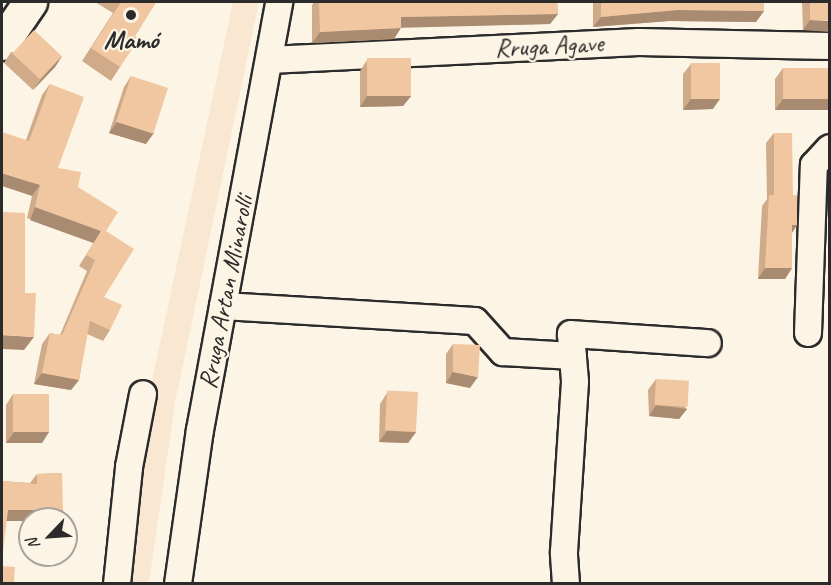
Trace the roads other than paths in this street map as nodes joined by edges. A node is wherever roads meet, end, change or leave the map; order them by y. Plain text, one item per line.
1 (30, 2) edge
2 (279, 2) edge
3 (2, 43) edge
4 (830, 46) edge
5 (269, 60) junction
6 (830, 148) edge
7 (223, 306) junction
8 (808, 333) dead end
9 (708, 343) dead end
10 (573, 356) junction
11 (143, 394) dead end
12 (117, 584) edge
13 (178, 584) edge
14 (566, 584) edge

1 - 3 street
2 - 5 street, Rruga Artan Minarolli
4 - 5 street, Rruga Agave
5 - 7 street, Rruga Artan Minarolli
6 - 8 street
7 - 10 street
7 - 13 street, Rruga Artan Minarolli
9 - 10 street
10 - 14 street
11 - 12 street

